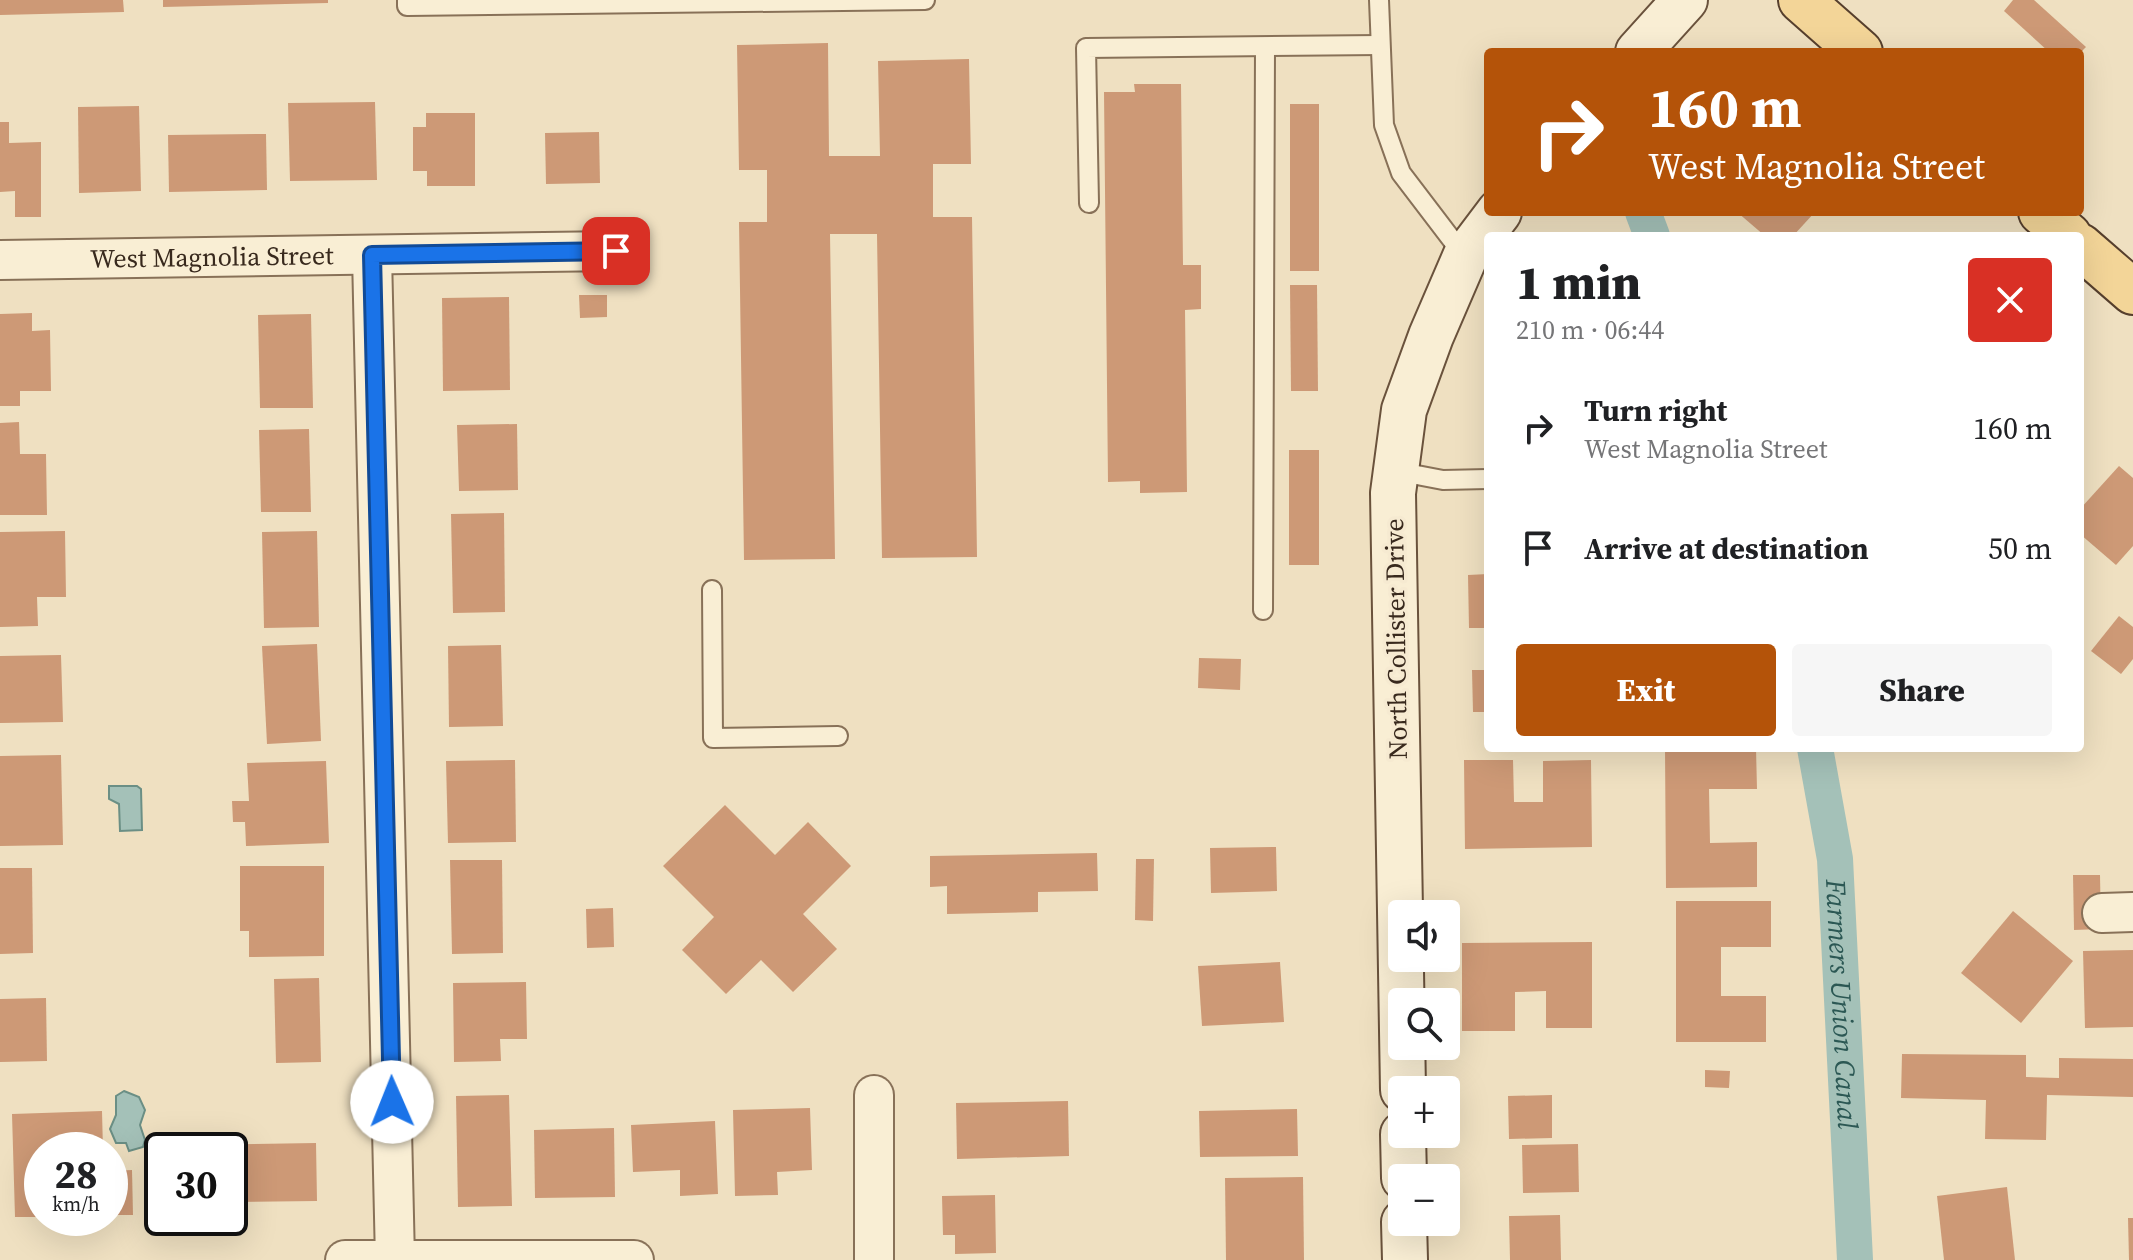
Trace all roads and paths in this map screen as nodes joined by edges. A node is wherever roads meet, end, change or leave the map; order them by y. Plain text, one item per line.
1 (407, 0) edge
2 (925, 0) edge
3 (1379, 0) edge
4 (1685, 0) edge
5 (1801, 0) edge
6 (1380, 45) junction
7 (1265, 47) junction
8 (1642, 48) edge
9 (1855, 48) edge
10 (1089, 203) dead end
11 (1496, 216) edge
12 (2046, 216) edge
13 (2064, 232) edge
14 (2084, 249) edge
15 (616, 251) dead end
16 (372, 255) junction
17 (1465, 257) junction
18 (0, 260) edge
19 (2133, 292) edge
20 (1396, 471) junction
21 (1484, 479) edge
22 (712, 590) dead end
23 (1263, 610) dead end
24 (838, 736) dead end
25 (1403, 1076) edge
26 (874, 1095) dead end
27 (1404, 1236) edge
28 (345, 1260) edge
29 (395, 1260) edge
30 (634, 1260) edge
31 (874, 1260) edge
32 (1405, 1260) edge

1 - 2 lane
3 - 6 lane
4 - 8 street
5 - 9 main road
6 - 7 lane
6 - 17 lane
7 - 10 lane
7 - 23 lane
11 - 17 street, North Collister Drive
12 - 13 main road
14 - 19 main road
15 - 16 street, West Magnolia Street
16 - 18 street, West Magnolia Street
16 - 29 street
17 - 20 street, North Collister Drive
20 - 21 lane
20 - 25 street, North Collister Drive
22 - 24 lane
26 - 31 street
27 - 32 street
28 - 29 street
29 - 30 street

